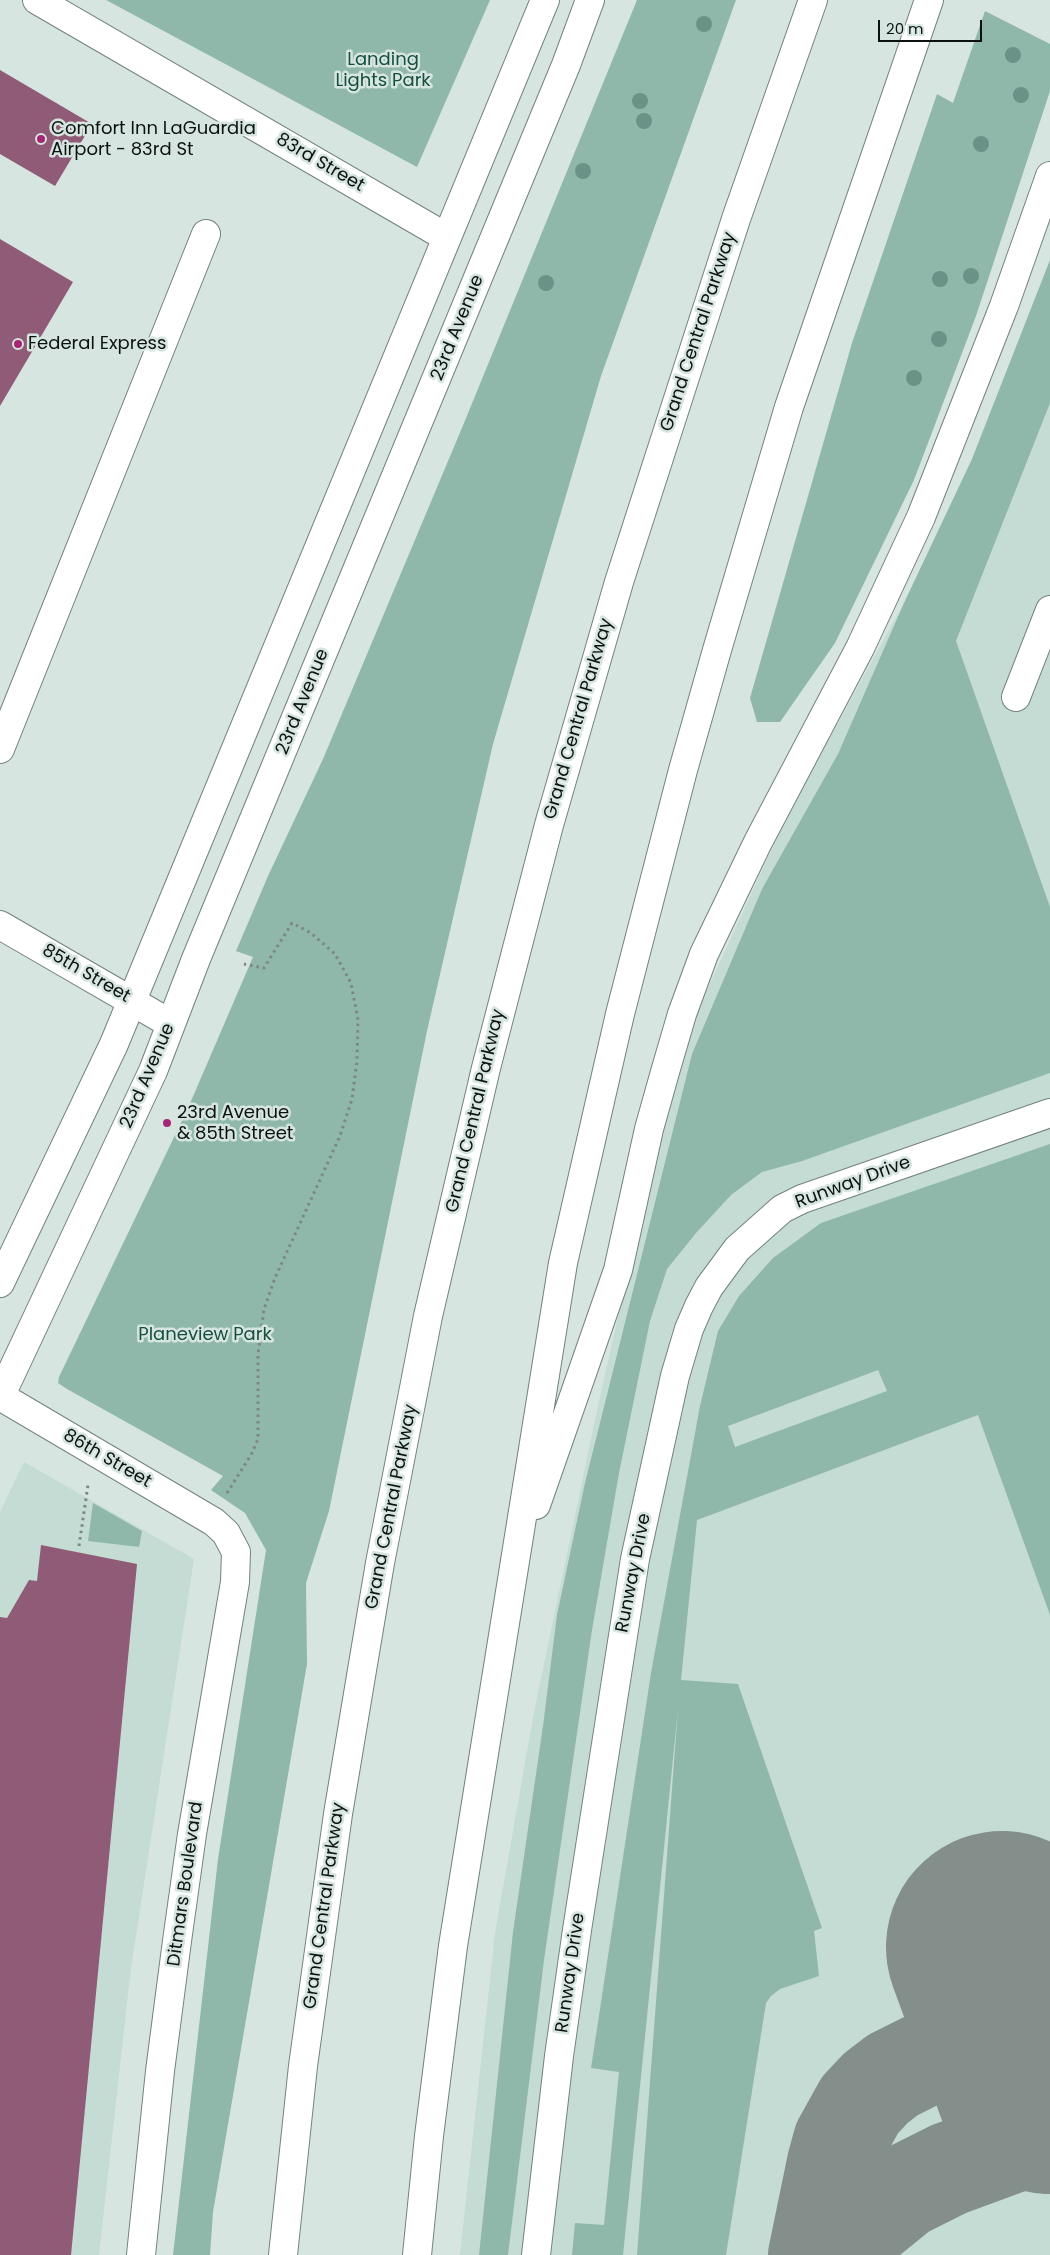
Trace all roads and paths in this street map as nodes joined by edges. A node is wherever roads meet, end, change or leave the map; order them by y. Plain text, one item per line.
1 (37, 0) edge
2 (545, 0) edge
3 (590, 0) edge
4 (600, 0) edge
5 (813, 0) edge
6 (929, 0) edge
7 (566, 65) junction
8 (1050, 176) edge
9 (206, 234) dead end
10 (446, 237) junction
11 (1050, 610) edge
12 (1016, 697) dead end
13 (1, 742) edge
14 (0, 925) edge
15 (244, 964) dead end
16 (132, 1000) junction
17 (171, 1024) junction
18 (1050, 1113) edge
19 (0, 1283) edge
20 (0, 1397) edge
21 (93, 1451) junction
22 (219, 1510) junction
23 (79, 1546) dead end
24 (512, 1575) junction
25 (289, 2191) junction
26 (141, 2255) edge
27 (277, 2255) edge
28 (283, 2255) edge
29 (417, 2255) edge
30 (536, 2255) edge

1 - 10 main road, 83rd Street
2 - 10 main road
3 - 7 main road, 23rd Avenue
4 - 7 main road
5 - 25 main road, Grand Central Parkway
6 - 24 main road
7 - 17 main road, 23rd Avenue
8 - 24 main road
9 - 13 main road
10 - 16 main road
11 - 12 main road
14 - 16 main road, 85th Street
15 - 22 path
16 - 17 main road, 85th Street
16 - 19 main road
17 - 20 main road, 23rd Avenue
18 - 30 main road, Runway Drive
20 - 21 main road, 86th Street
21 - 22 main road, 86th Street
21 - 23 path
22 - 26 main road, Ditmars Boulevard
24 - 29 main road
25 - 27 main road
25 - 28 main road, Grand Central Parkway

